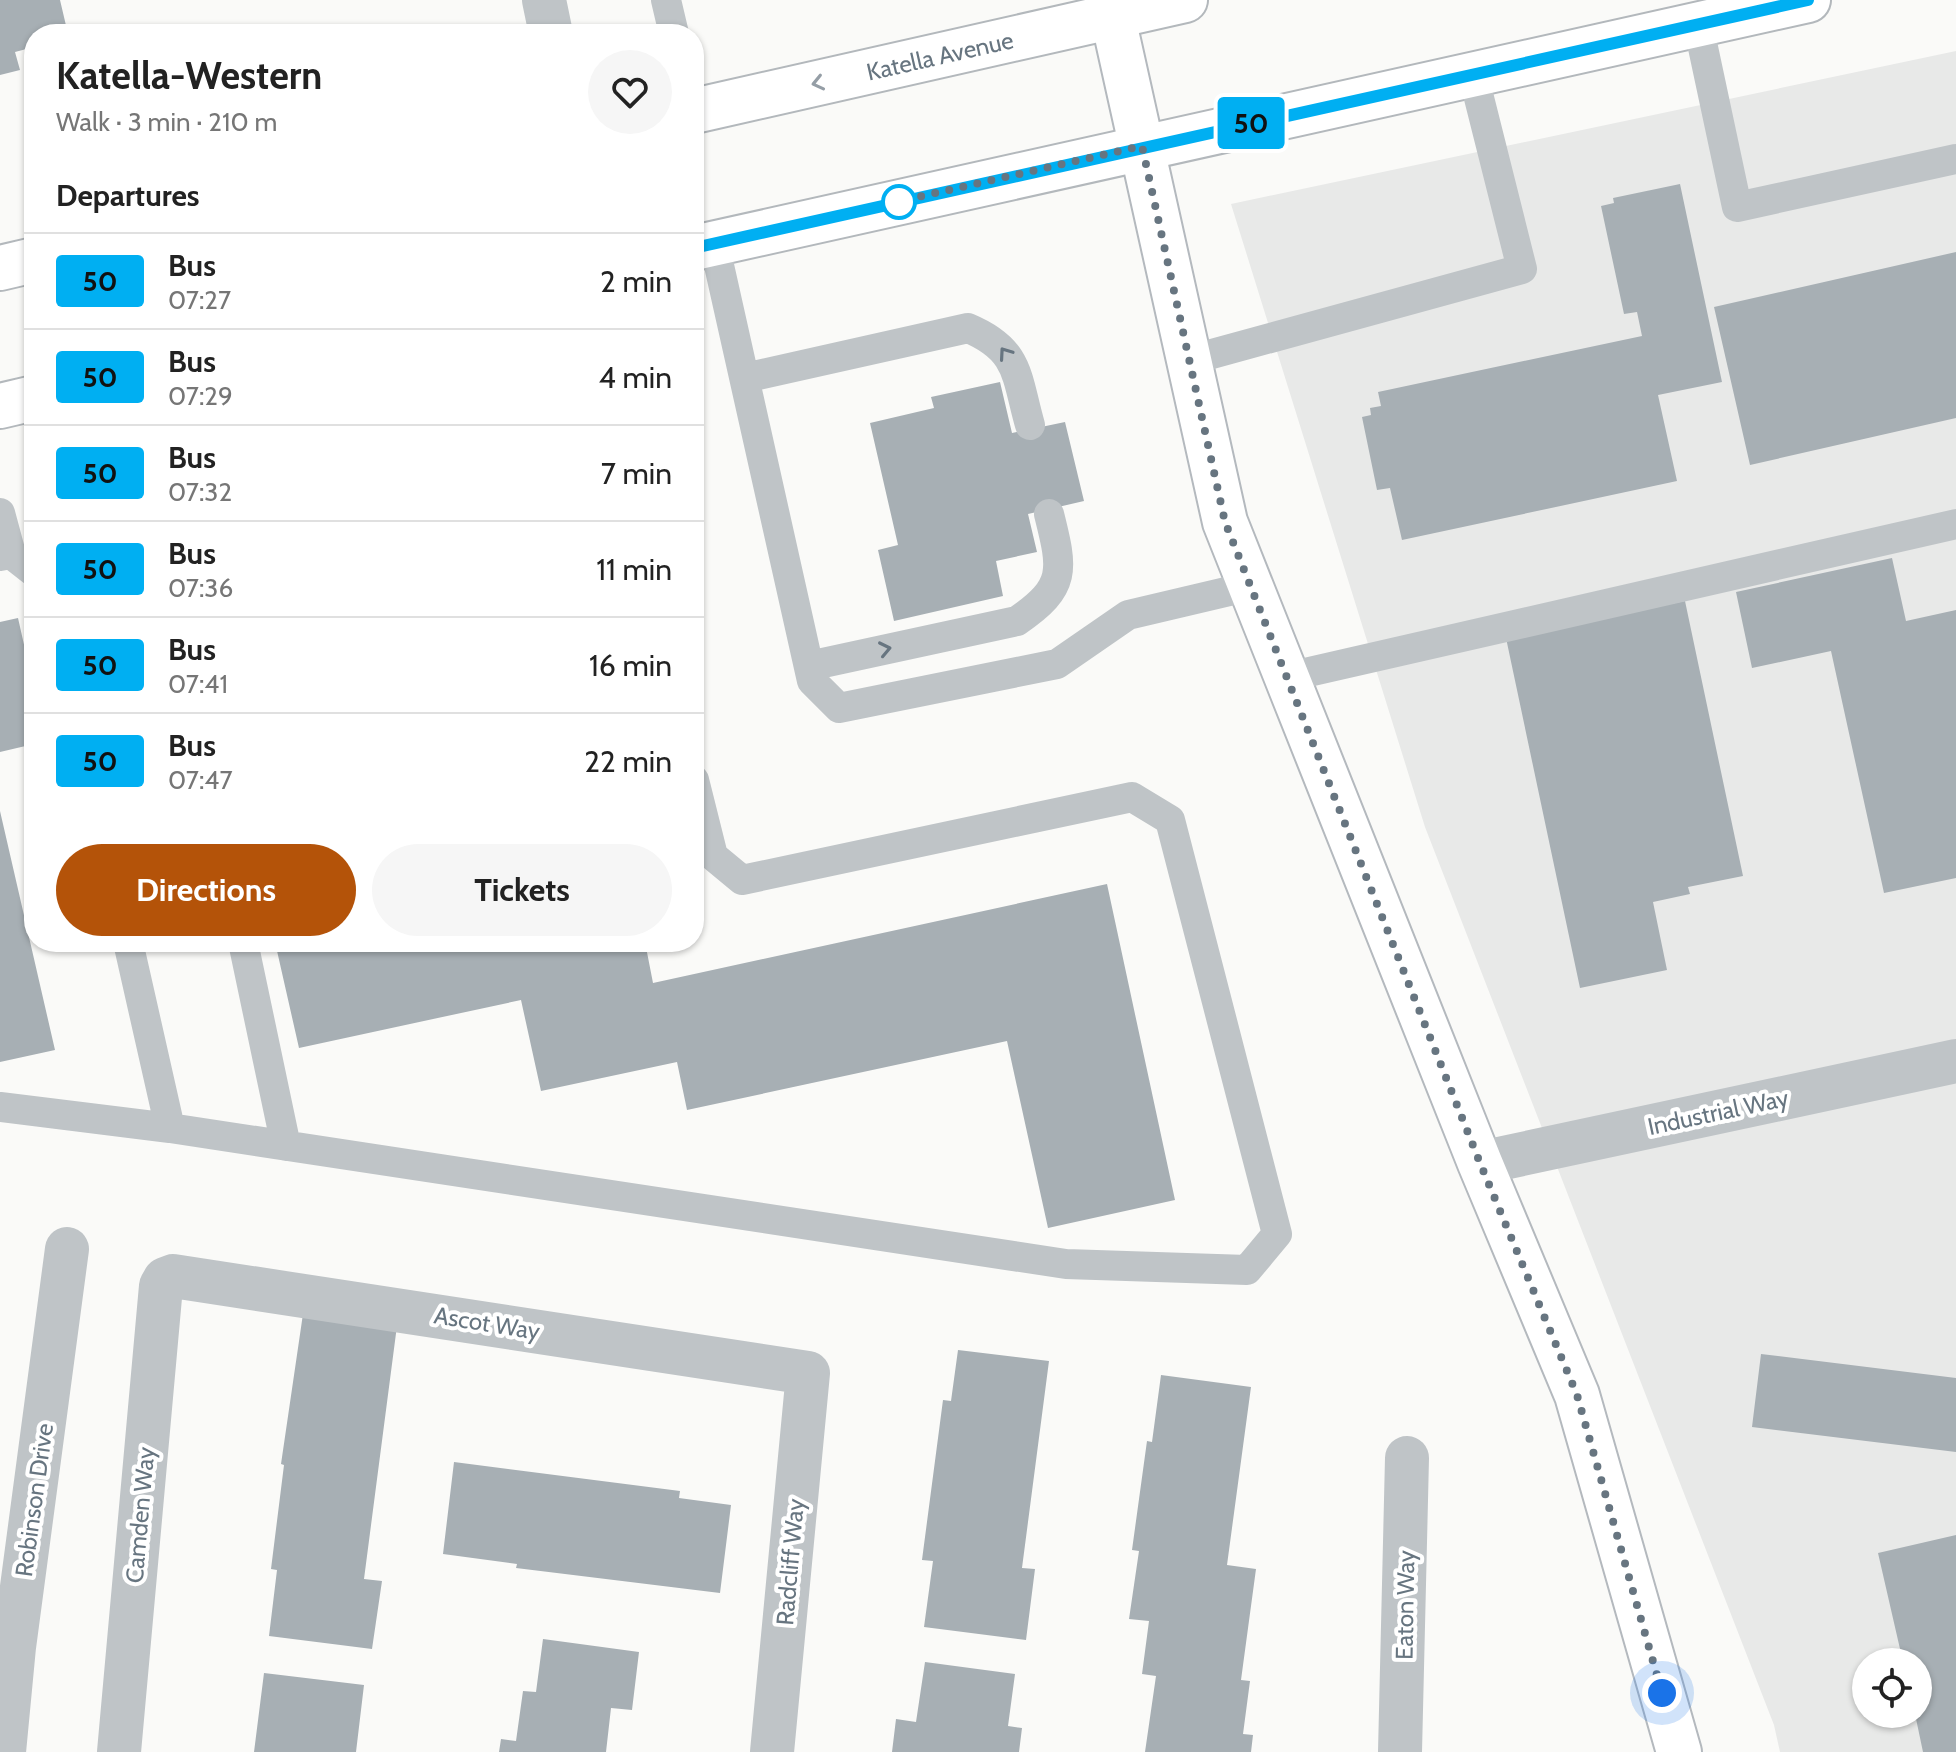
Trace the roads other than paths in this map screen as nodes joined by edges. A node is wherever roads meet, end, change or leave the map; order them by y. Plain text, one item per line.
1 (544, 0) edge
2 (666, 0) edge
3 (1185, 0) edge
4 (1808, 0) edge
5 (1111, 8) edge
6 (549, 24) edge
7 (672, 24) edge
8 (1698, 24) junction
9 (1473, 74) junction
10 (704, 109) edge
11 (1142, 146) junction
12 (1956, 159) edge
13 (704, 246) edge
14 (24, 262) edge
15 (0, 268) edge
16 (1190, 360) junction
17 (745, 378) junction
18 (24, 400) edge
19 (0, 406) edge
20 (1030, 425) dead end
21 (0, 513) edge
22 (1049, 514) dead end
23 (1956, 524) edge
24 (15, 561) edge
25 (1251, 586) junction
26 (809, 666) junction
27 (1287, 677) junction
28 (704, 820) edge
29 (130, 952) edge
30 (245, 952) edge
31 (1956, 1061) edge
32 (0, 1107) edge
33 (170, 1128) junction
34 (286, 1146) junction
35 (1480, 1163) junction
36 (67, 1249) dead end
37 (165, 1279) joint
38 (808, 1373) joint
39 (1407, 1458) dead end
40 (4, 1752) edge
41 (119, 1752) edge
42 (772, 1752) edge
43 (1400, 1752) edge
44 (1679, 1752) edge

1 - 6 street
2 - 7 lane
3 - 5 street, Katella Avenue
4 - 8 street
5 -> 10 street, Katella Avenue
5 - 11 street
8 - 9 street
8 - 12 lane
9 - 11 street
9 - 16 lane
11 - 13 street
11 - 16 street
13 - 17 lane
14 - 15 street
16 - 25 street
20 -> 17 lane
17 - 26 lane
18 - 19 street
21 - 24 lane
26 -> 22 lane
23 - 27 lane
25 - 26 lane
25 - 27 street
27 - 35 street
28 - 34 lane
29 - 33 lane
30 - 34 lane
31 - 35 street, Industrial Way
32 - 33 lane
33 - 34 lane
35 - 44 street
36 - 40 street, Robinson Drive
37 - 38 street, Ascot Way
37 - 41 street, Camden Way
38 - 42 street, Radcliff Way
39 - 43 street, Eaton Way

